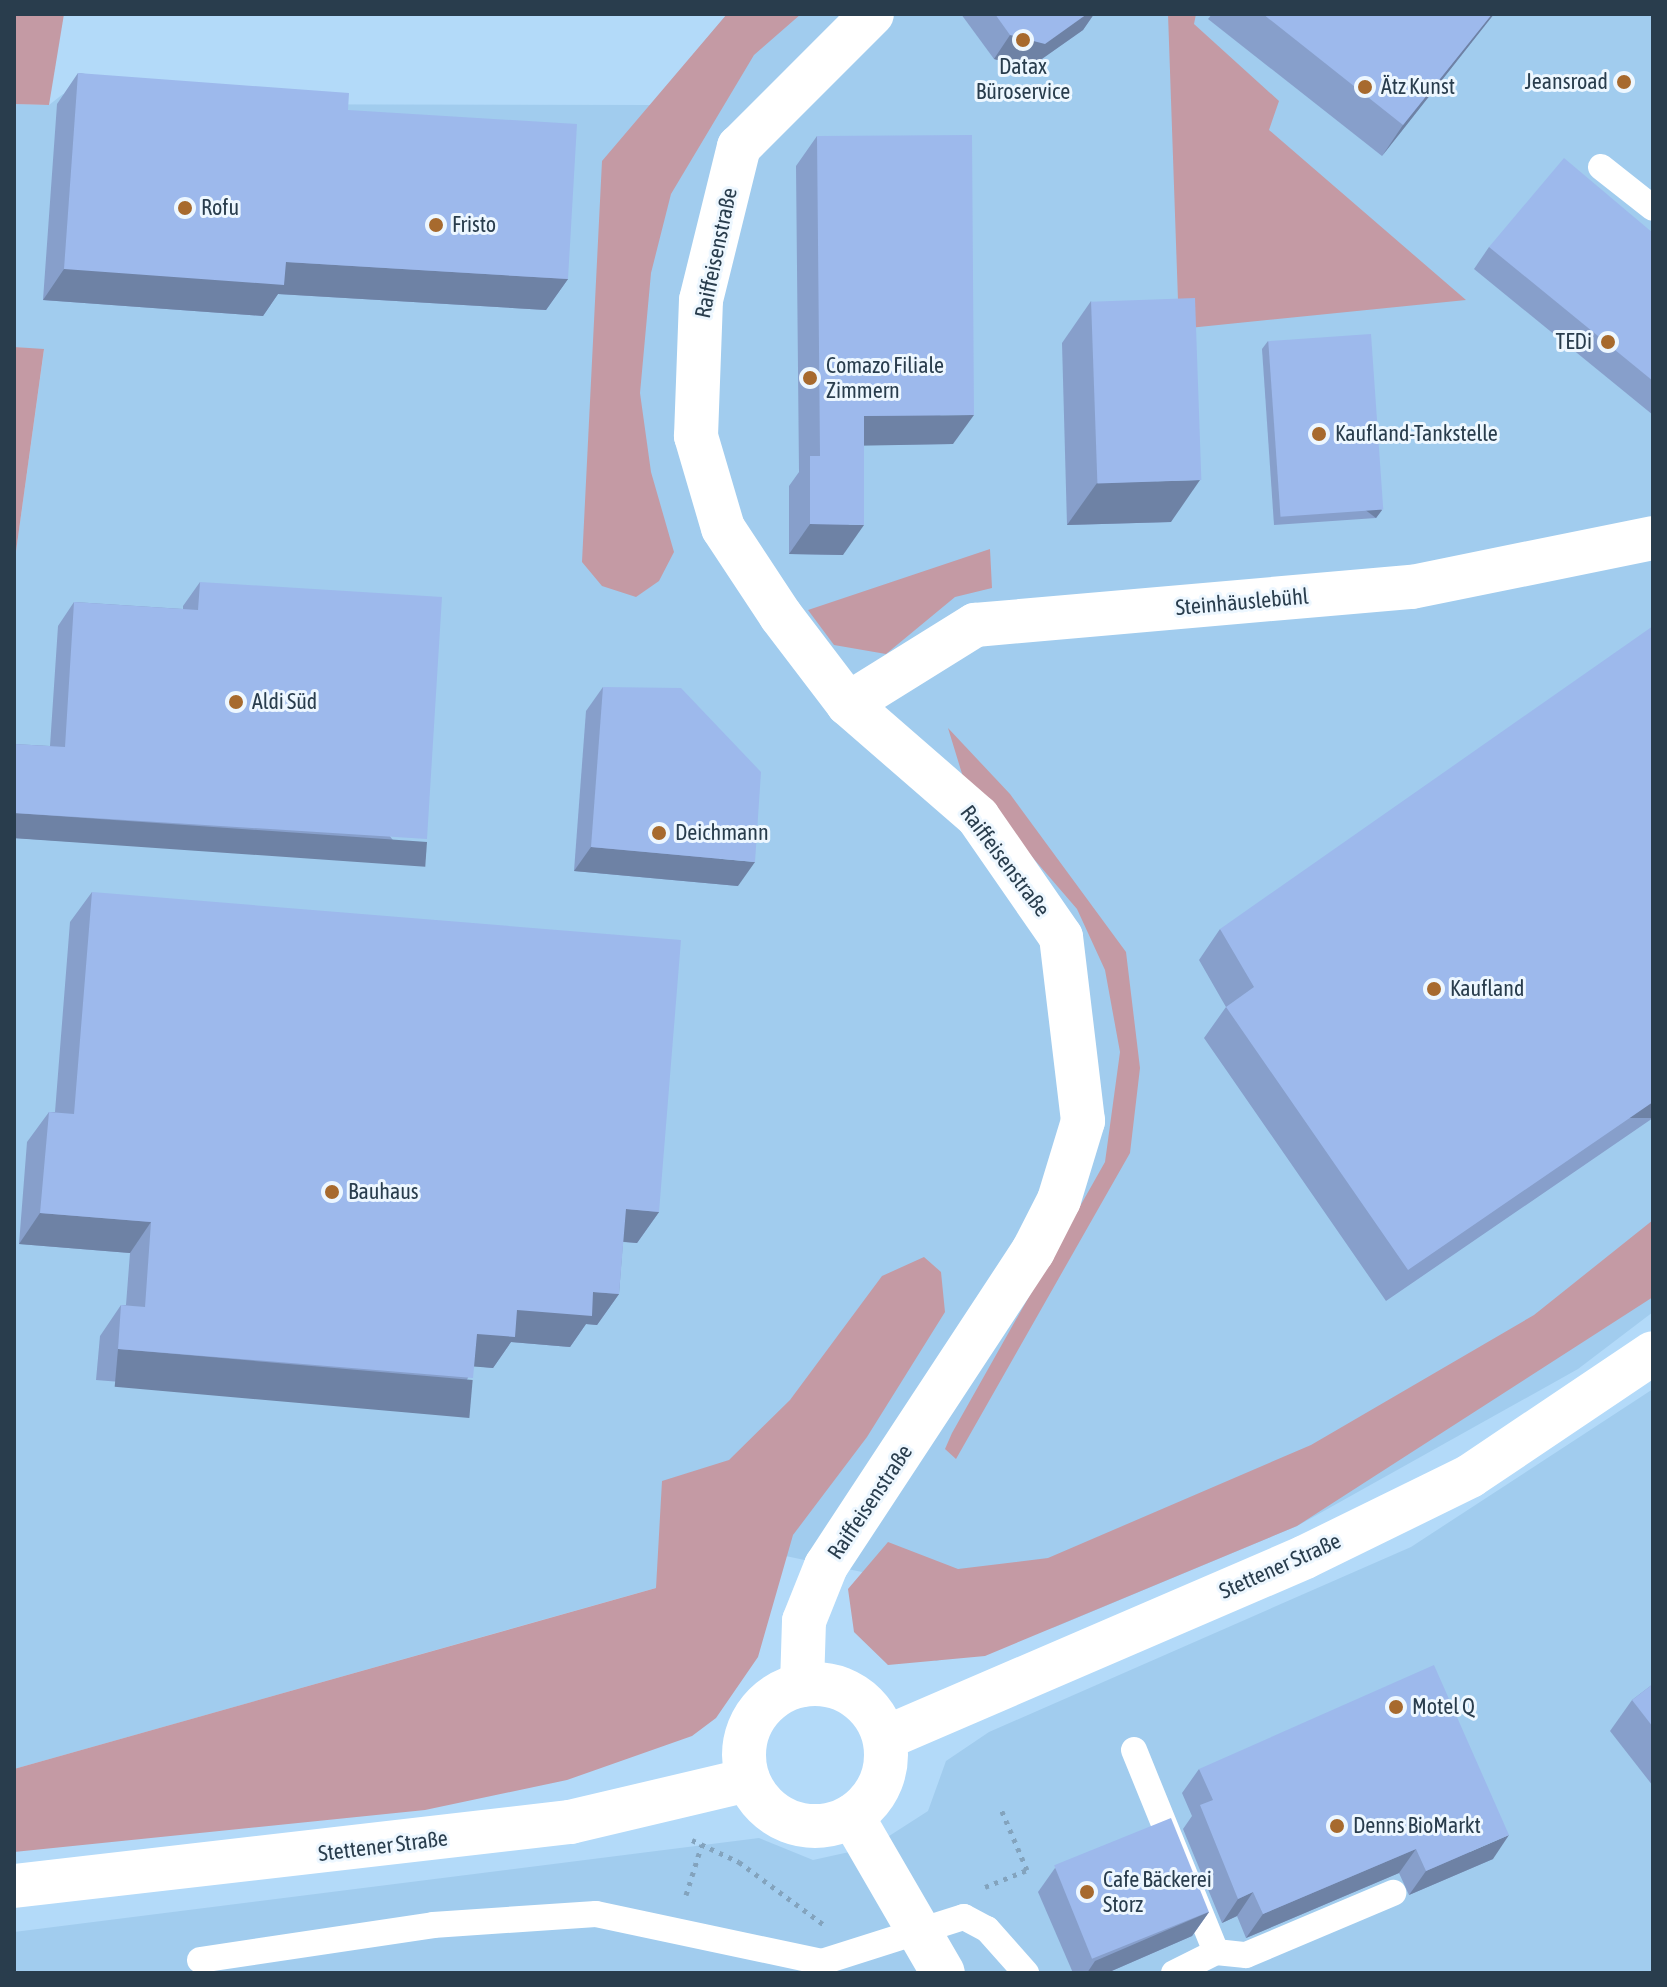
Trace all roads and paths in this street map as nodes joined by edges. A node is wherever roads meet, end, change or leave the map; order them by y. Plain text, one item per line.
1 (872, 14) edge
2 (1601, 167) dead end
3 (1653, 208) edge
4 (1653, 538) edge
5 (848, 704) junction
6 (1653, 1353) edge
7 (802, 1685) junction
8 (885, 1738) junction
9 (1134, 1750) dead end
10 (748, 1780) junction
11 (1001, 1809) dead end
12 (852, 1816) junction
13 (702, 1844) dead end
14 (14, 1886) edge
15 (988, 1887) dead end
16 (1393, 1893) edge
17 (675, 1930) junction
18 (917, 1930) junction
19 (1216, 1952) junction
20 (200, 1960) dead end
21 (943, 1973) edge
22 (1026, 1973) edge
23 (1174, 1973) edge

1 - 5 street, Raiffeisenstraße
2 - 3 lane
4 - 5 street, Steinhäuslebühl
5 - 7 street, Raiffeisenstraße
6 - 8 street, Stettener Straße
7 - 8 street
7 - 10 street
8 - 12 street
9 - 19 lane
10 - 12 street
10 - 14 street, Stettener Straße
11 - 15 path
12 - 18 street
13 - 17 path
16 - 19 lane
17 - 18 lane
17 - 20 lane
18 - 21 street
18 - 22 lane
19 - 23 lane

